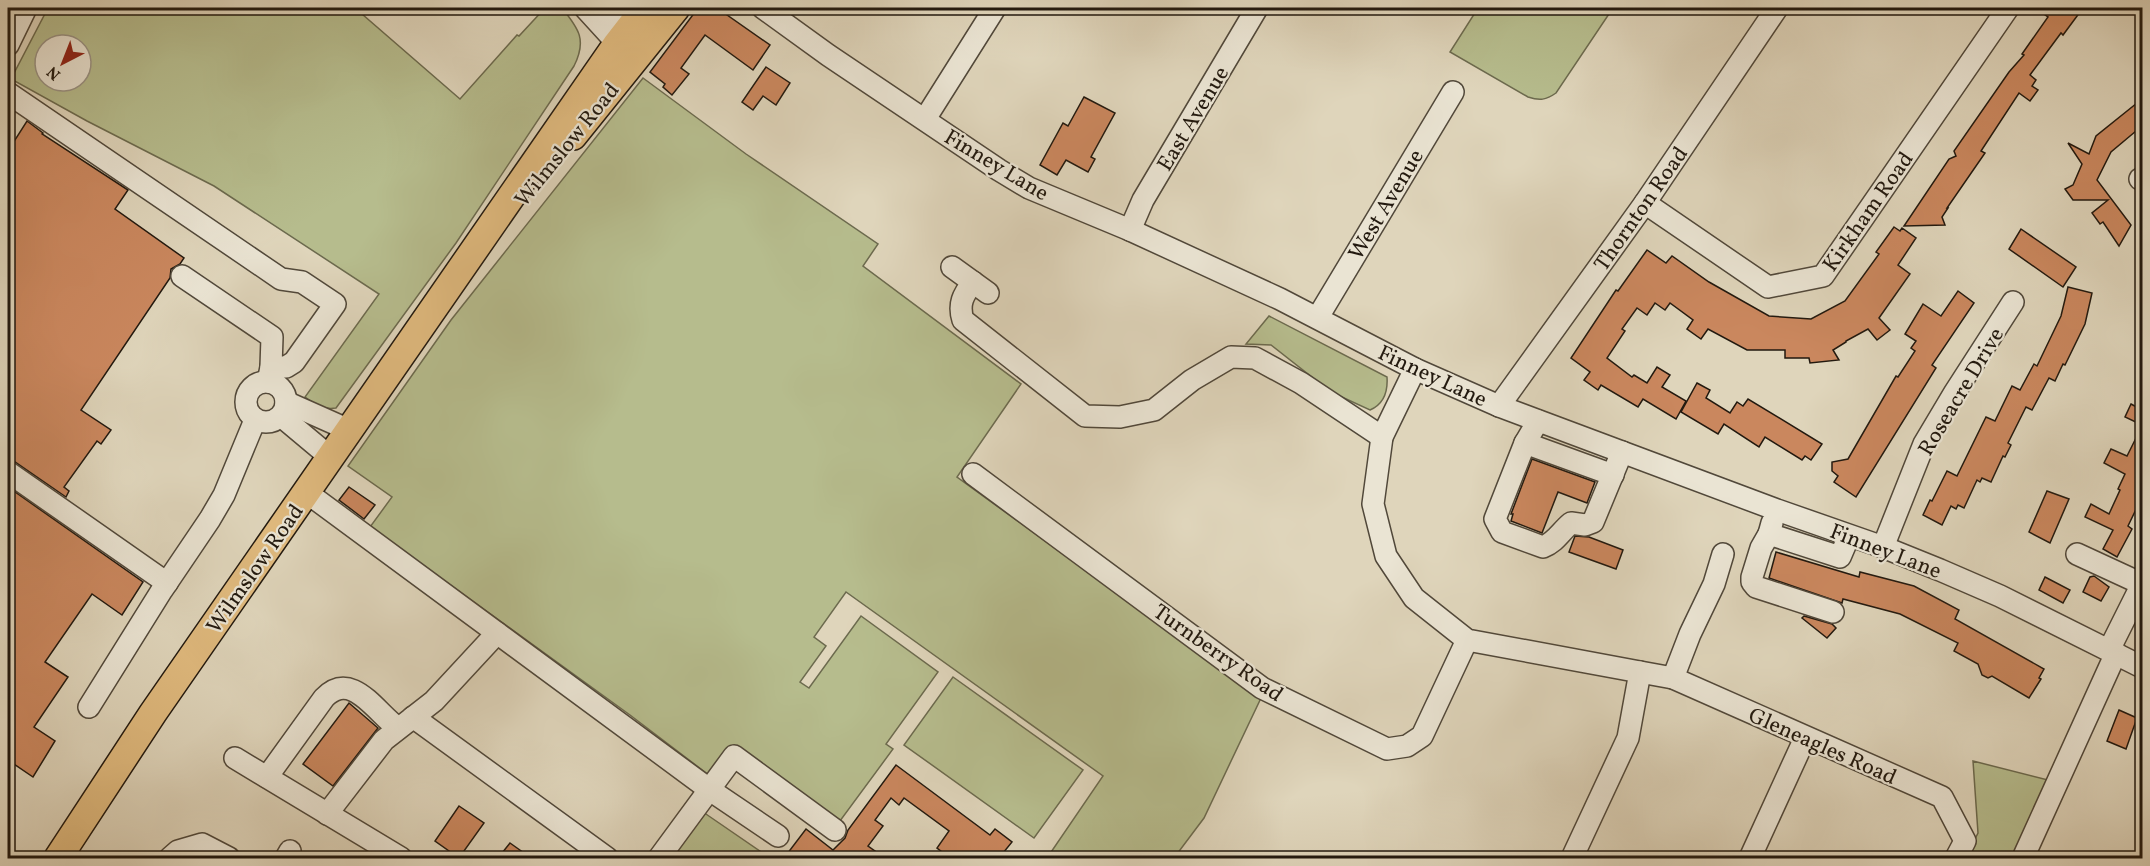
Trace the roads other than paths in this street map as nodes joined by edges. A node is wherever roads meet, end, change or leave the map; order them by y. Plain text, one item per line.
1 (26, 8) edge
2 (585, 8) edge
3 (607, 8) edge
4 (676, 8) edge
5 (763, 8) edge
6 (995, 8) edge
7 (1257, 8) edge
8 (1777, 8) edge
9 (2008, 8) edge
10 (635, 36) edge
11 (8, 45) edge
12 (1453, 92) dead end
13 (8, 93) edge
14 (925, 119) junction
15 (1645, 203) junction
16 (1130, 230) junction
17 (952, 267) dead end
18 (182, 276) dead end
19 (2013, 302) dead end
20 (1318, 317) junction
21 (1415, 369) junction
22 (270, 374) junction
23 (1499, 406) junction
24 (283, 409) junction
25 (255, 420) junction
26 (1538, 421) junction
27 (349, 430) junction
28 (1382, 437) junction
29 (1525, 443) junction
30 (1622, 452) junction
31 (330, 456) junction
32 (8, 472) edge
33 (974, 474) dead end
34 (1613, 475) junction
35 (306, 492) junction
36 (1777, 510) junction
37 (1769, 534) junction
38 (1849, 536) junction
39 (1883, 547) junction
40 (1723, 554) dead end
41 (2077, 554) dead end
42 (167, 583) junction
43 (2142, 584) edge
44 (1833, 612) dead end
45 (497, 633) junction
46 (1467, 640) junction
47 (2113, 652) junction
48 (2142, 667) edge
49 (1640, 672) junction
50 (1674, 678) junction
51 (89, 707) dead end
52 (406, 723) junction
53 (1805, 738) junction
54 (235, 758) dead end
55 (267, 777) junction
56 (710, 790) junction
57 (327, 814) junction
58 (835, 830) dead end
59 (778, 836) dead end
60 (58, 858) edge
61 (170, 858) edge
62 (229, 858) edge
63 (401, 858) edge
64 (608, 858) edge
65 (659, 858) edge
66 (1572, 858) edge
67 (1750, 858) edge
68 (1956, 858) edge
69 (2023, 858) edge

1 - 11 street
2 - 10 street
3 - 10 street
4 - 10 main road, Wilmslow Road
5 - 14 street, Finney Lane
6 - 14 street
7 - 16 street, East Avenue
8 - 15 street, Thornton Road
9 - 15 street, Kirkham Road
10 - 27 main road, Wilmslow Road
12 - 20 street, West Avenue
13 - 22 street
14 - 16 street, Finney Lane
15 - 23 street, Thornton Road
16 - 20 street, Finney Lane
17 - 28 street
18 - 22 street
19 - 39 street, Roseacre Drive
20 - 21 street, Finney Lane
21 - 23 street, Finney Lane
21 - 28 street, Gleneagles Road
22 - 24 street
22 - 25 street
23 - 26 street, Finney Lane
24 - 25 street
24 - 27 street
24 - 31 street
25 - 42 street
26 - 29 street
26 - 30 street, Finney Lane
27 - 31 main road, Wilmslow Road
28 - 46 street, Gleneagles Road
29 - 34 street
29 - 34 street
30 - 34 street
30 - 36 street, Finney Lane
31 - 35 main road, Wilmslow Road
32 - 42 street
33 - 46 street, Turnberry Road
35 - 45 street
35 - 60 main road, Wilmslow Road
36 - 37 street
36 - 38 street, Finney Lane
37 - 38 street
37 - 44 street
38 - 39 street, Finney Lane
39 - 47 street, Finney Lane
40 - 50 street
41 - 43 street
42 - 51 street
43 - 47 street
45 - 52 street
45 - 56 street
46 - 49 street, Gleneagles Road
47 - 48 street, Finney Lane
47 - 69 street
49 - 50 street, Gleneagles Road
49 - 66 street
50 - 53 street, Gleneagles Road
52 - 55 street
52 - 57 street
52 - 64 street
53 - 67 street
53 - 68 street, Gleneagles Road
54 - 55 street
55 - 57 street
56 - 58 street
56 - 59 street
56 - 65 street
57 - 63 street
61 - 62 street

